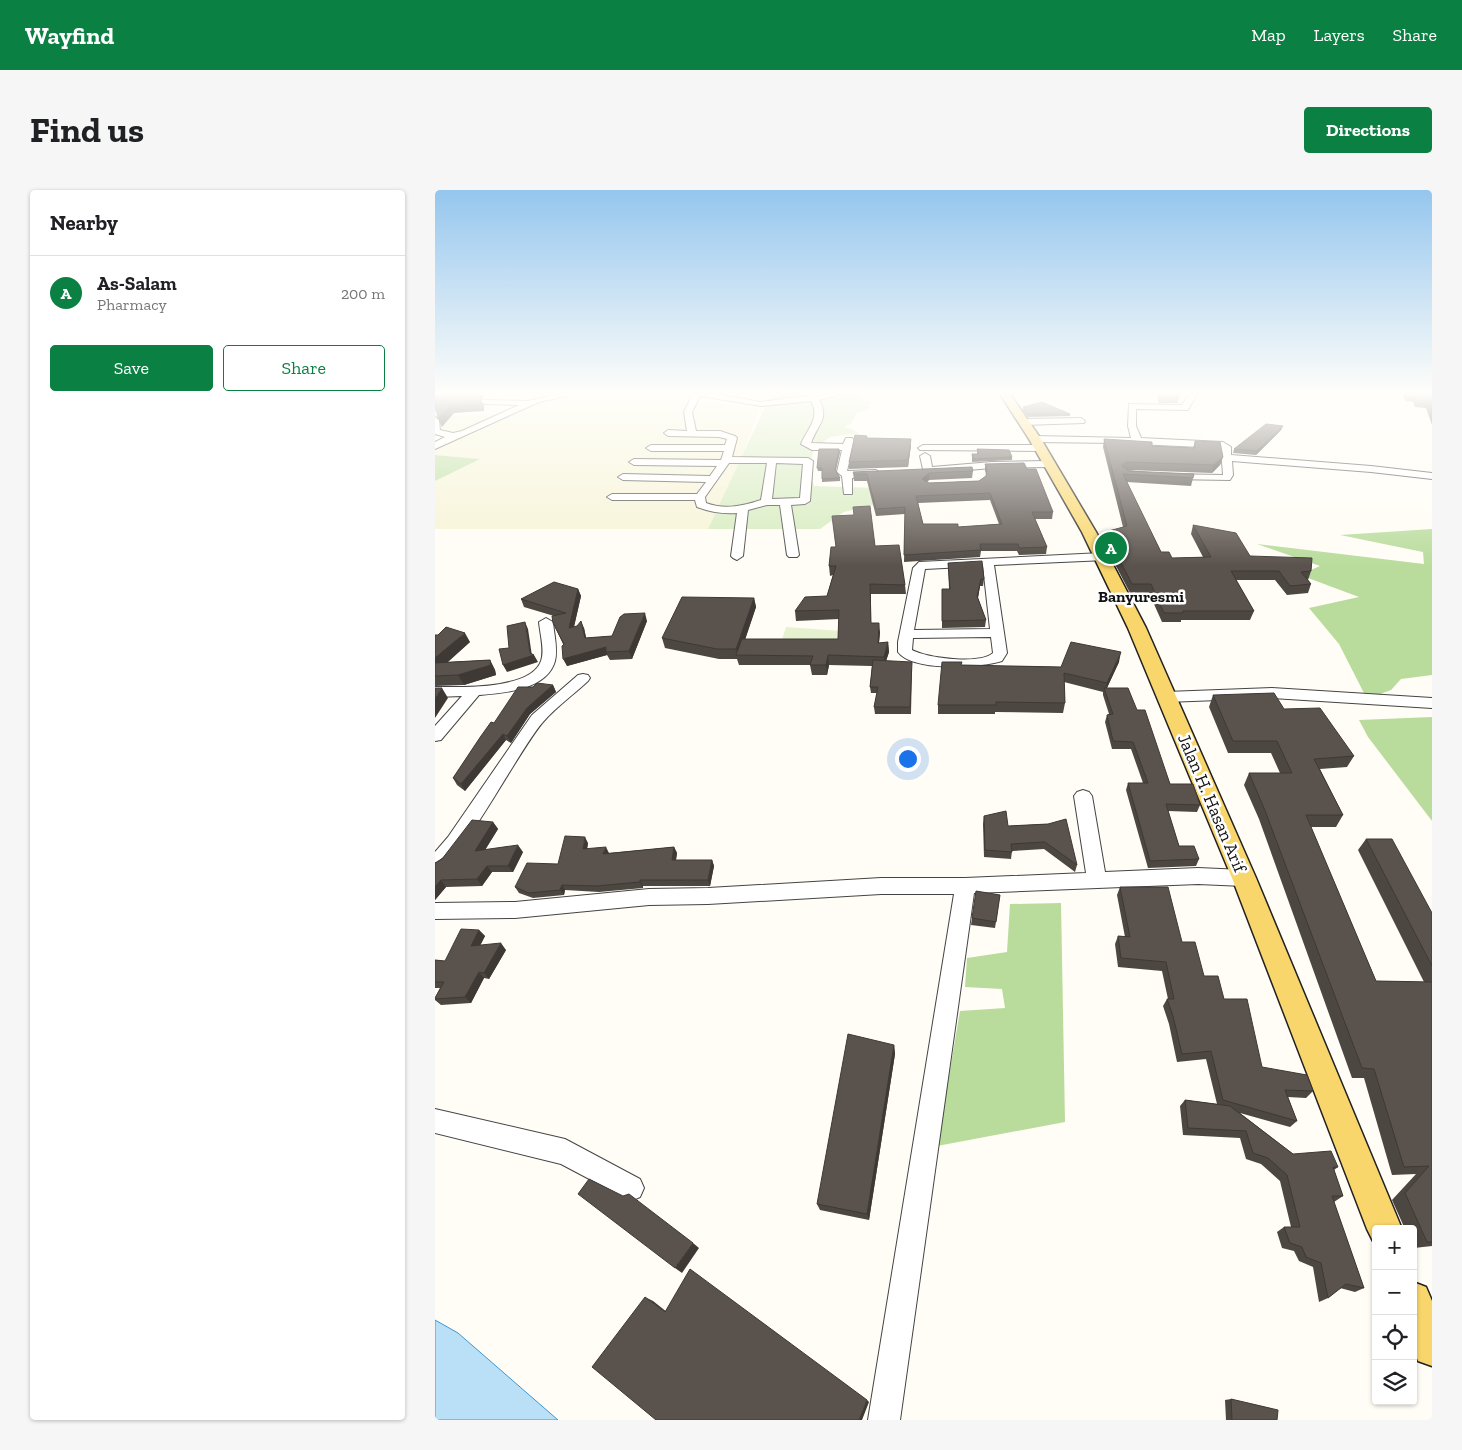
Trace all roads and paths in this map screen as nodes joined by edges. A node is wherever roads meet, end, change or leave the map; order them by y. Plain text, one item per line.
1 (729, 451) edge
2 (846, 451) edge
3 (932, 451) edge
4 (1019, 451) edge
5 (1042, 451) edge
6 (1226, 451) edge
7 (1227, 458) junction
8 (772, 461) junction
9 (634, 462) dead end
10 (725, 462) junction
11 (934, 470) junction
12 (915, 471) edge
13 (886, 473) edge
14 (847, 475) junction
15 (1155, 475) edge
16 (1432, 476) edge
17 (623, 478) dead end
18 (712, 479) junction
19 (848, 492) dead end
20 (612, 497) dead end
21 (700, 497) junction
22 (766, 502) junction
23 (785, 502) junction
24 (743, 509) junction
25 (793, 555) dead end
26 (737, 556) dead end
27 (1102, 557) junction
28 (988, 562) junction
29 (546, 622) dead end
30 (997, 633) junction
31 (907, 634) junction
32 (583, 678) dead end
33 (475, 690) junction
34 (435, 692) edge
35 (1166, 697) junction
36 (1432, 703) edge
37 (435, 736) edge
38 (1083, 796) dead end
39 (435, 864) edge
40 (1244, 878) junction
41 (1097, 880) junction
42 (965, 886) junction
43 (435, 911) edge
44 (435, 1120) edge
45 (631, 1188) dead end
46 (1383, 1225) edge
47 (1417, 1310) edge
48 (1432, 1347) edge
49 (884, 1420) edge

1 - 10 street
2 - 14 street
3 - 11 street
4 - 11 street
5 - 27 main road, Jalan H. Hasan Arif
6 - 7 street
7 - 15 street
7 - 16 street
8 - 10 street
8 - 22 street
8 - 23 street
9 - 10 street
10 - 18 street
11 - 12 street
13 - 14 street
14 - 19 street
17 - 18 street
18 - 21 street
20 - 21 street
21 - 24 street
22 - 23 street
22 - 24 street
23 - 25 street
24 - 26 street
27 - 28 street
27 - 35 main road, Jalan H. Hasan Arif
28 - 30 street
28 - 31 street
29 - 33 street
30 - 31 street
30 - 31 street
32 - 39 street
33 - 34 street
33 - 37 street
35 - 36 street
35 - 40 main road, Jalan H. Hasan Arif
38 - 41 street
40 - 41 street
40 - 46 main road, Jalan H. Hasan Arif
41 - 42 street
42 - 43 street
42 - 49 street
44 - 45 street
47 - 48 main road

